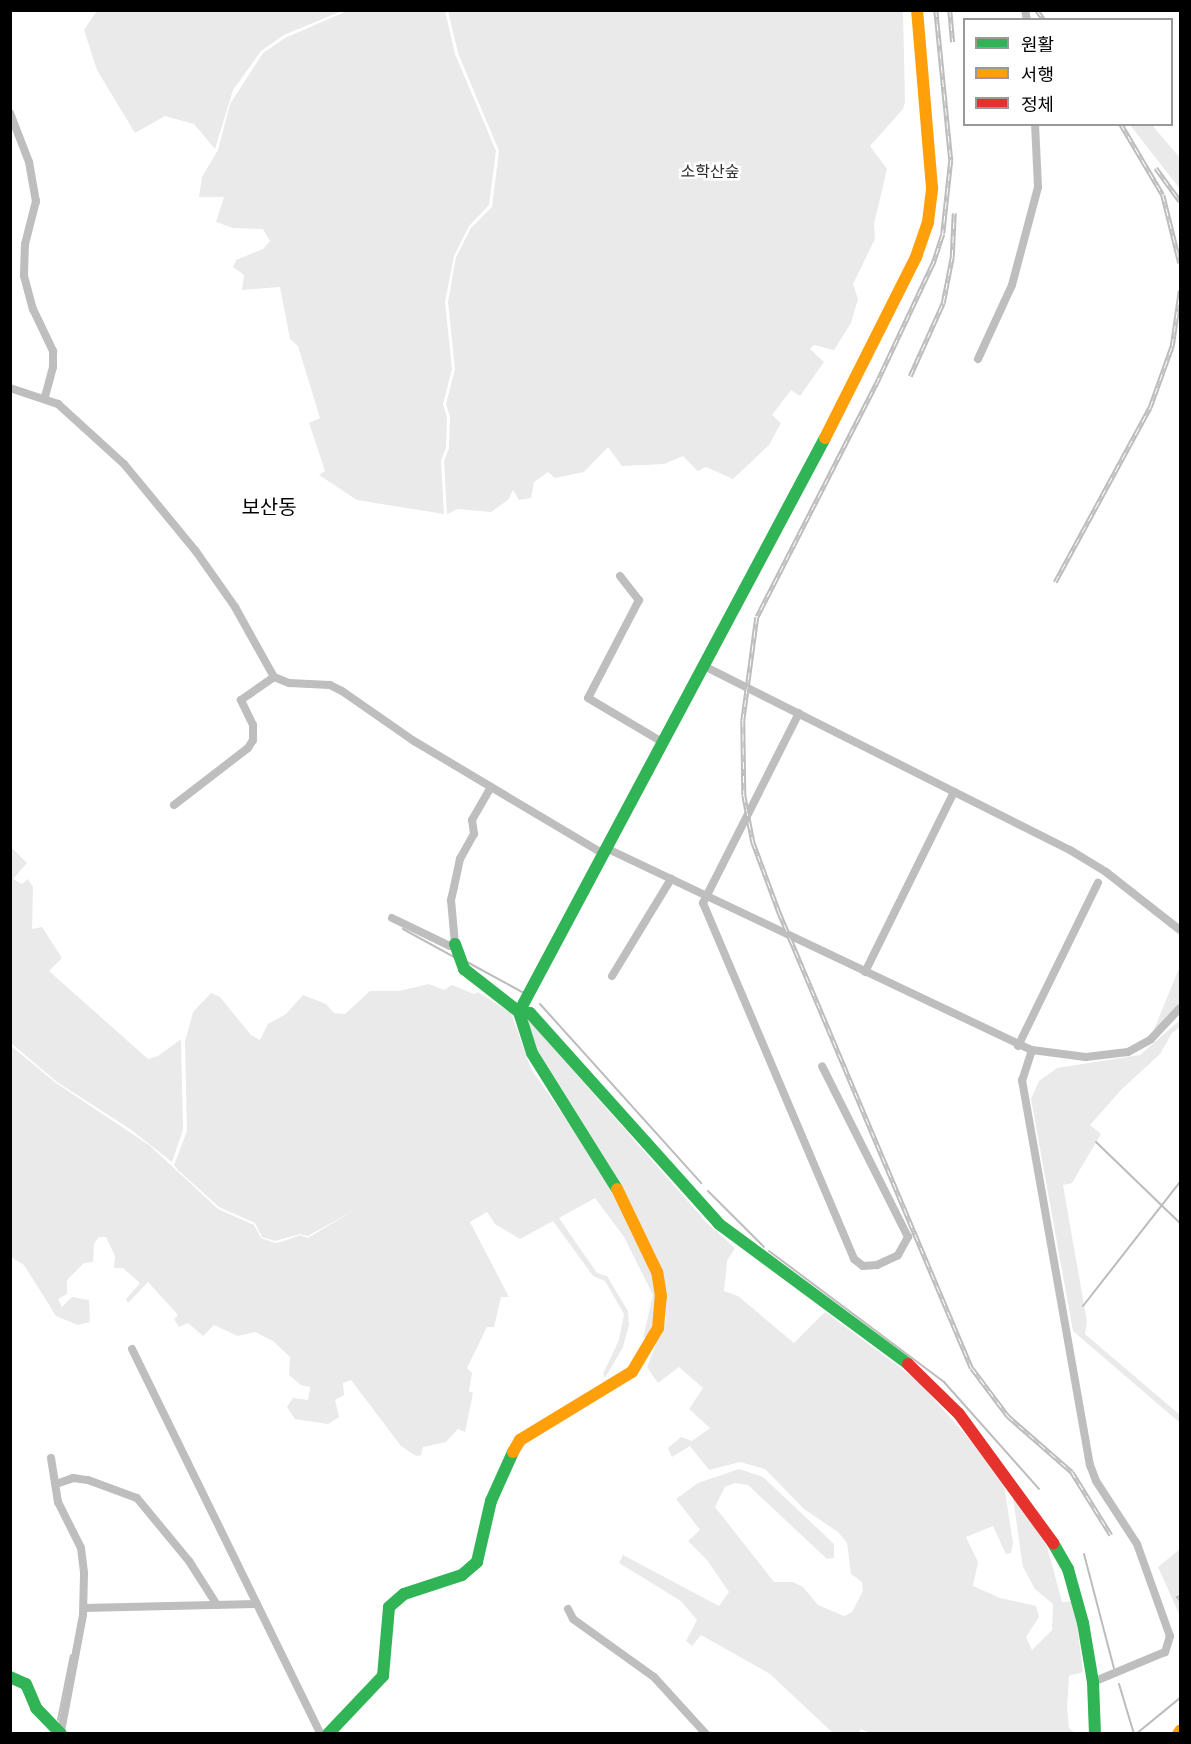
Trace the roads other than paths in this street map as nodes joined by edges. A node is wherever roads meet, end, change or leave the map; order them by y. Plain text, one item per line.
1 (917, 10) edge
2 (10, 113) edge
3 (1035, 126) edge
4 (978, 360) dead end
5 (10, 388) edge
6 (45, 396) junction
7 (620, 576) dead end
8 (704, 666) junction
9 (274, 677) junction
10 (799, 713) junction
11 (662, 742) junction
12 (491, 787) junction
13 (954, 792) junction
14 (174, 805) dead end
15 (607, 852) junction
16 (671, 879) junction
17 (1098, 883) dead end
18 (704, 895) junction
19 (392, 918) dead end
20 (1180, 930) edge
21 (458, 953) junction
22 (865, 972) junction
23 (612, 976) dead end
24 (1180, 1008) edge
25 (519, 1012) junction
26 (1018, 1046) junction
27 (1032, 1050) junction
28 (822, 1066) dead end
29 (132, 1350) dead end
30 (51, 1458) dead end
31 (56, 1484) junction
32 (257, 1604) junction
33 (217, 1605) junction
34 (84, 1608) junction
35 (568, 1609) dead end
36 (10, 1677) edge
37 (1093, 1682) junction
38 (61, 1732) edge
39 (321, 1734) edge
40 (328, 1734) edge
41 (706, 1734) edge
42 (1095, 1734) edge

1 - 8 street
2 - 6 street
3 - 4 street
5 - 6 street
6 - 9 street
7 - 11 street
8 - 10 street
8 - 11 street
9 - 12 street
9 - 14 street
10 - 13 street
10 - 18 street
11 - 15 street
12 - 15 street
12 - 21 street
13 - 20 street
13 - 22 street
15 - 16 street
15 - 25 street
16 - 18 street
16 - 23 street
17 - 26 street
18 - 22 street
18 - 28 street
19 - 21 street
21 - 25 street
22 - 26 street
24 - 27 street
25 - 37 street
25 - 40 street
26 - 27 street
27 - 37 street
29 - 32 street
30 - 31 street
31 - 33 street
31 - 34 street
32 - 33 street
32 - 39 street
33 - 34 street
34 - 38 street
35 - 41 street
36 - 38 street
37 - 42 street

